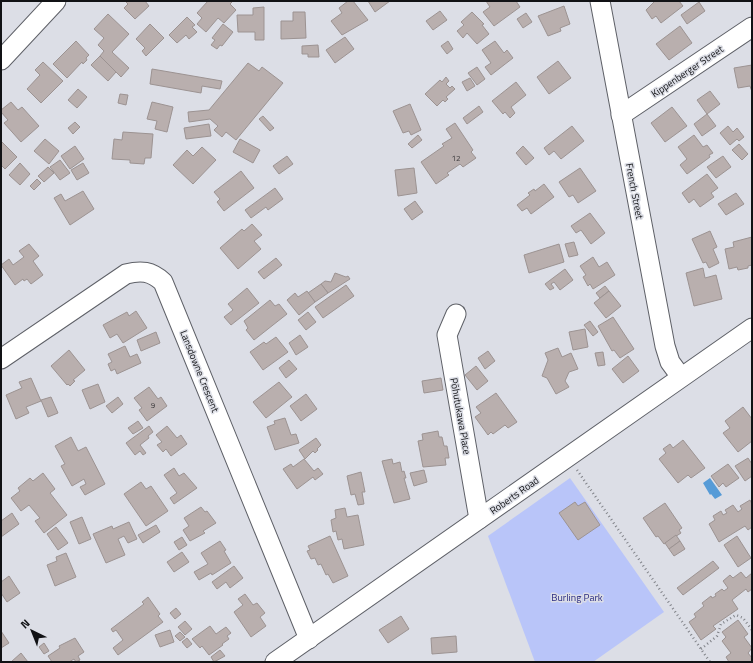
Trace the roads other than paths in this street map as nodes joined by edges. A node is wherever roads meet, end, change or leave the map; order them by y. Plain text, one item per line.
1 (56, 1) edge
2 (600, 1) edge
3 (752, 27) edge
4 (1, 60) edge
5 (621, 115) junction
6 (456, 314) dead end
7 (752, 328) edge
8 (1, 359) edge
9 (681, 378) junction
10 (478, 519) junction
11 (309, 639) junction
12 (275, 662) edge

1 - 4 street
2 - 5 street, French Street
3 - 5 street, Kippenberger Street
5 - 9 street, French Street
6 - 10 street, Pōhutukawa Place
7 - 9 street, Roberts Road
8 - 11 street, Lansdowne Crescent
9 - 10 street, Roberts Road
10 - 11 street, Roberts Road
11 - 12 street, Roberts Road

